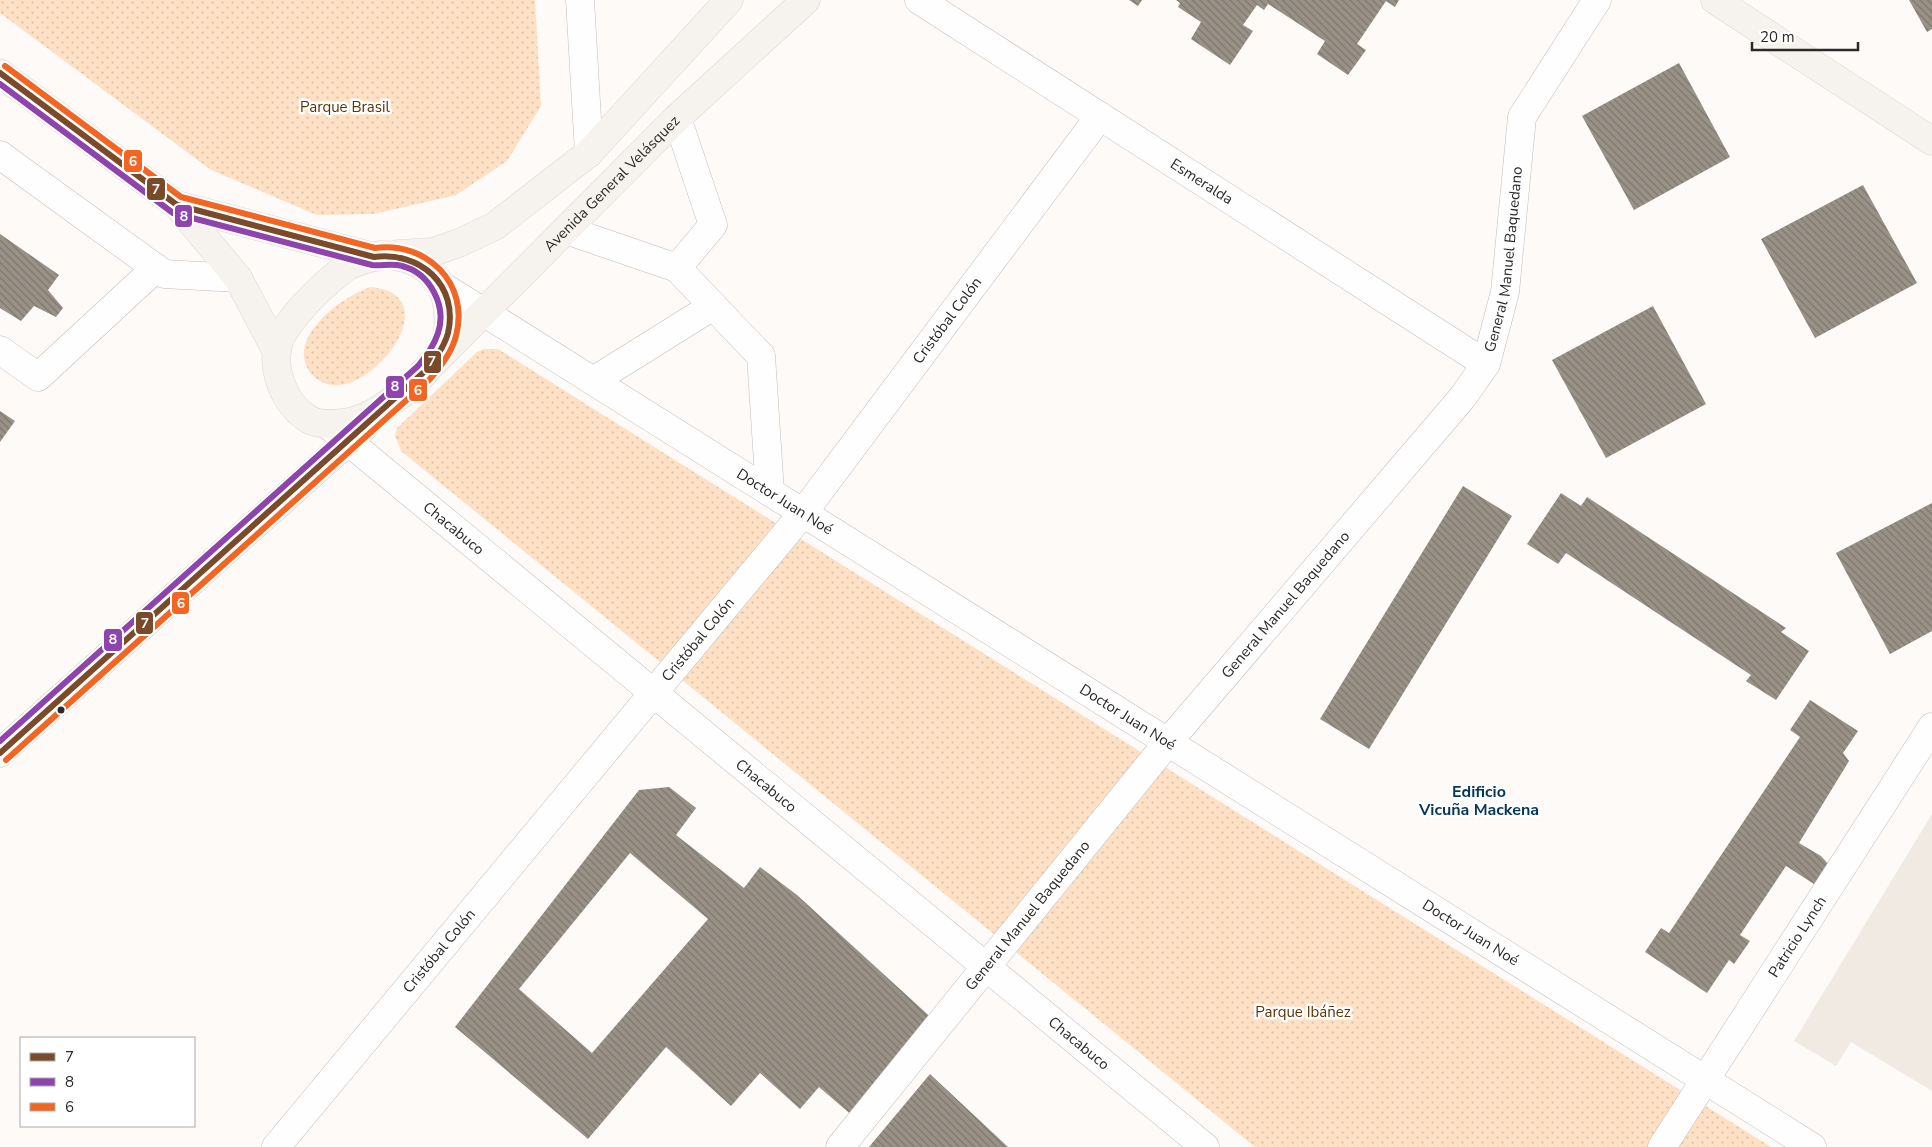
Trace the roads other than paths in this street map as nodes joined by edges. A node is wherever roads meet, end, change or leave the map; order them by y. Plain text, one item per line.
1 (580, 0) edge
2 (729, 0) edge
3 (806, 0) edge
4 (919, 0) edge
5 (1597, 0) edge
6 (1714, 0) edge
7 (0, 73) edge
8 (1100, 116) junction
9 (677, 118) junction
10 (1932, 141) edge
11 (589, 153) junction
12 (0, 155) edge
13 (178, 205) junction
14 (566, 230) junction
15 (377, 256) junction
16 (156, 268) junction
17 (677, 268) junction
18 (238, 278) junction
19 (442, 286) junction
20 (713, 306) junction
21 (483, 312) junction
22 (0, 350) edge
23 (277, 352) junction
24 (1486, 364) junction
25 (424, 372) junction
26 (593, 382) junction
27 (396, 398) junction
28 (327, 424) junction
29 (349, 442) junction
30 (770, 492) junction
31 (803, 513) junction
32 (654, 693) junction
33 (1932, 727) edge
34 (1168, 742) junction
35 (0, 753) edge
36 (986, 967) junction
37 (1705, 1080) junction
38 (276, 1147) edge
39 (840, 1147) edge
40 (1205, 1147) edge
41 (1662, 1147) edge
42 (1812, 1147) edge

1 - 11 street
2 - 11 main road
3 - 9 main road, Avenida General Velásquez
4 - 8 street, Esmeralda
5 - 24 street, General Manuel Baquedano
6 - 10 main road
7 - 13 main road
8 - 24 street, Esmeralda
8 - 31 street, Cristóbal Colón
9 - 14 main road, Avenida General Velásquez
9 - 17 street
11 - 15 main road
12 - 16 street
13 - 15 main road
13 - 18 main road
14 - 17 street
14 - 21 main road, Avenida General Velásquez
15 - 19 main road
15 - 23 main road
16 - 18 street
16 - 22 street
17 - 20 street
18 - 23 main road
19 - 21 street, Doctor Juan Noé
19 - 25 main road
20 - 26 street
20 - 30 street
21 - 25 main road, Avenida General Velásquez
21 - 26 street, Doctor Juan Noé
23 - 28 main road
24 - 34 street, General Manuel Baquedano
25 - 27 main road
26 - 30 street, Doctor Juan Noé
27 - 28 main road
27 - 29 street
28 - 29 street, Chacabuco
29 - 32 street, Chacabuco
29 - 35 street
30 - 31 street, Doctor Juan Noé
31 - 32 street, Cristóbal Colón
31 - 34 street, Doctor Juan Noé
32 - 36 street, Chacabuco
32 - 38 street, Cristóbal Colón
33 - 37 street, Patricio Lynch
34 - 36 street, General Manuel Baquedano
34 - 37 street, Doctor Juan Noé
36 - 39 street, General Manuel Baquedano
36 - 40 street, Chacabuco
37 - 41 street, Patricio Lynch
37 - 42 street, Doctor Juan Noé

